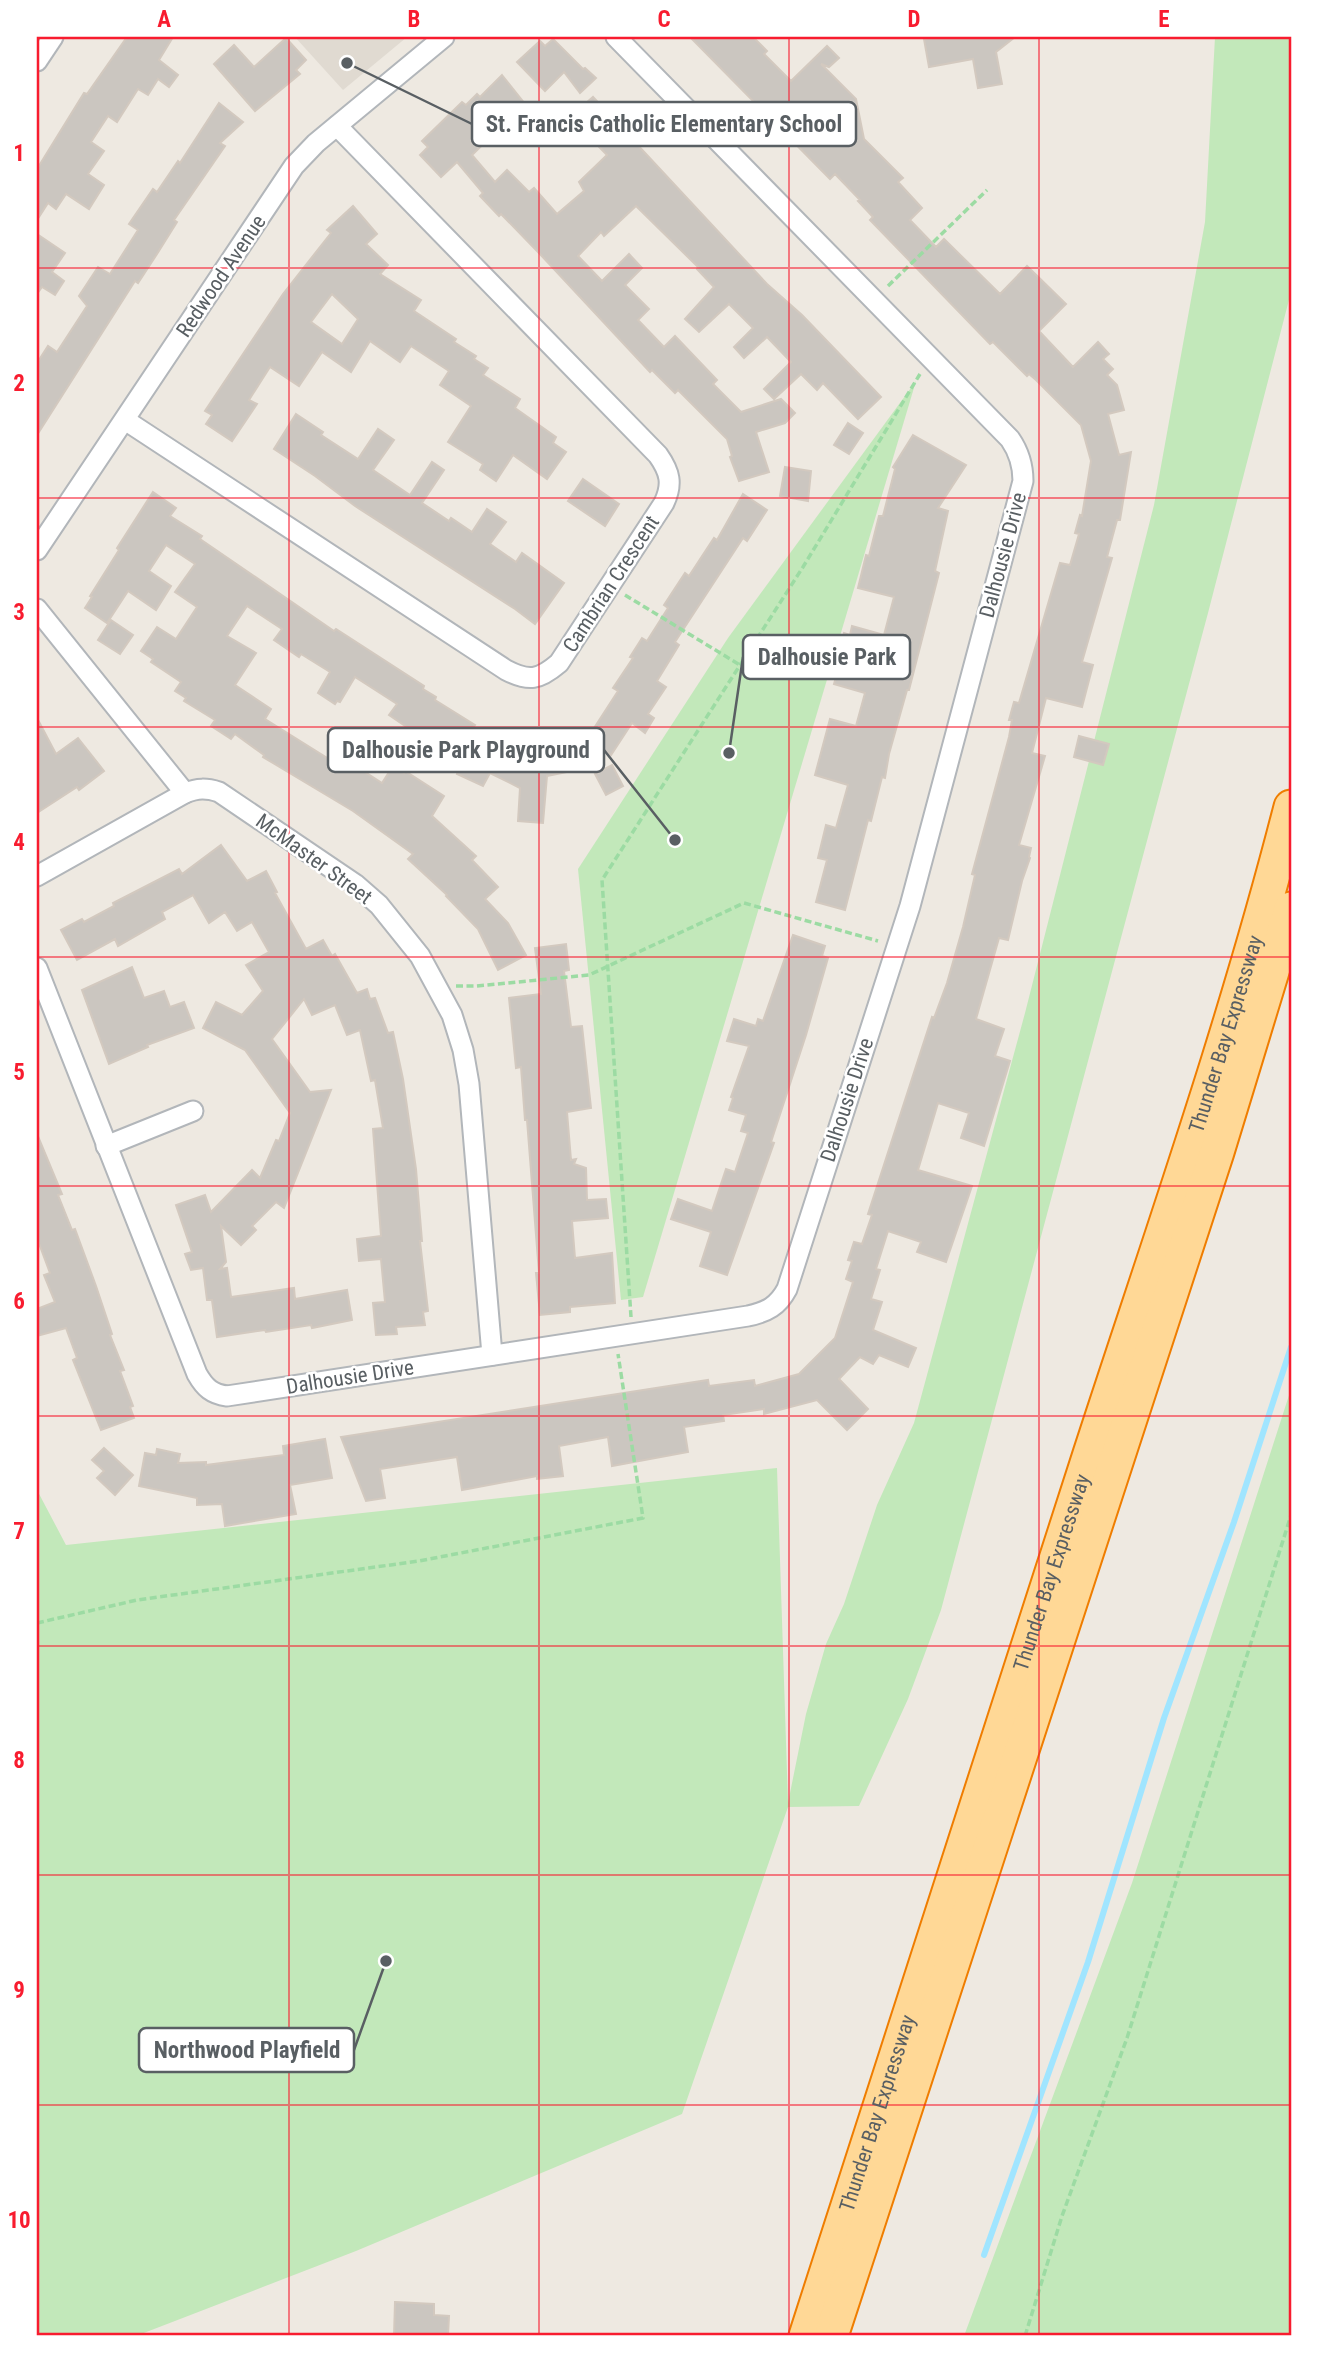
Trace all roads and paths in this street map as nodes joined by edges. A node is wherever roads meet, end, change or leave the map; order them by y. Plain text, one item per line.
1 (53, 37) edge
2 (444, 37) edge
3 (616, 37) edge
4 (37, 61) edge
5 (337, 126) junction
6 (987, 190) dead end
7 (874, 300) junction
8 (930, 358) junction
9 (125, 420) junction
10 (37, 550) edge
11 (610, 586) junction
12 (37, 608) edge
13 (740, 666) junction
14 (185, 793) junction
15 (1291, 807) edge
16 (37, 876) edge
17 (1291, 909) edge
18 (897, 947) junction
19 (37, 968) edge
20 (608, 968) junction
21 (437, 986) junction
22 (193, 1111) dead end
23 (106, 1146) junction
24 (624, 1335) junction
25 (492, 1355) junction
26 (1291, 1515) edge
27 (37, 1623) edge
28 (806, 2336) edge
29 (831, 2336) edge
30 (1025, 2336) edge

1 - 4 street
2 - 5 street, Redwood Avenue
3 - 7 street, Dalhousie Drive
5 - 9 street, Redwood Avenue
5 - 11 street, Cambrian Crescent
6 - 7 path
7 - 8 street, Dalhousie Drive
8 - 13 path
8 - 18 street, Dalhousie Drive
9 - 10 street, Redwood Avenue
9 - 11 street, Cambrian Crescent
11 - 13 path
12 - 14 street
13 - 20 path
14 - 16 street
14 - 21 street, McMaster Street
15 - 28 highway, Thunder Bay Expressway
17 - 29 highway, Thunder Bay Expressway
18 - 20 path
18 - 24 street, Dalhousie Drive
19 - 23 street, Dalhousie Drive
20 - 21 path
20 - 24 path
21 - 25 street, McMaster Street
22 - 23 street
23 - 25 street, Dalhousie Drive
24 - 25 street, Dalhousie Drive
24 - 27 path
26 - 30 path

